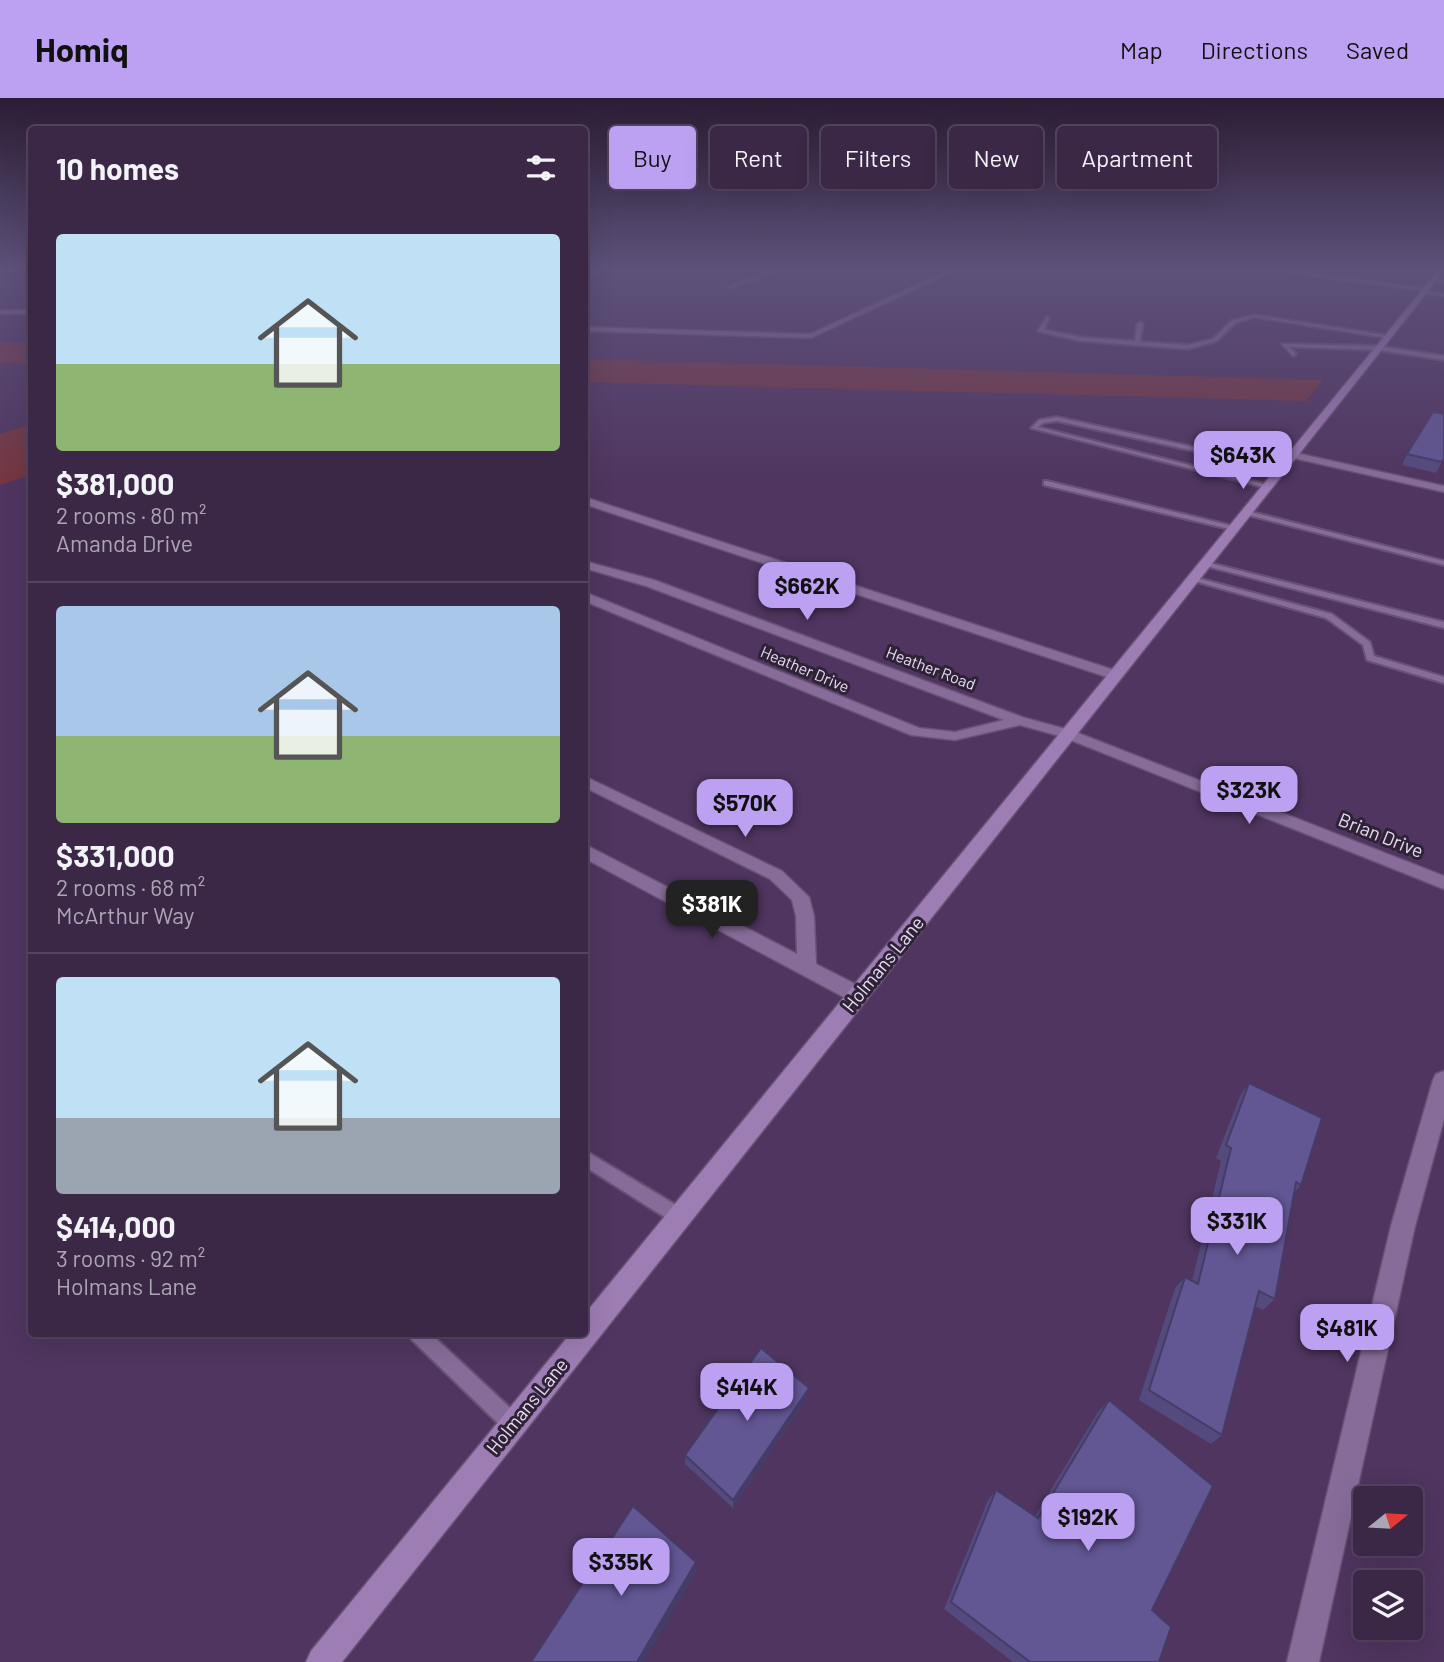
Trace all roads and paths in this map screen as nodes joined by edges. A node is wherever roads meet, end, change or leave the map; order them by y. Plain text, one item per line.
1 (1099, 340) edge
2 (1138, 340) edge
3 (1215, 340) edge
4 (1385, 340) edge
5 (1138, 344) junction
6 (1378, 348) junction
7 (1293, 354) dead end
8 (1444, 358) edge
9 (1292, 455) junction
10 (1220, 473) junction
11 (1047, 482) dead end
12 (1268, 486) junction
13 (1444, 489) edge
14 (588, 501) edge
15 (1247, 512) junction
16 (1233, 528) junction
17 (1205, 563) junction
18 (1444, 563) edge
19 (588, 565) edge
20 (1193, 578) junction
21 (588, 598) edge
22 (1444, 625) edge
23 (1115, 675) junction
24 (1444, 680) edge
25 (1020, 721) junction
26 (1068, 734) junction
27 (588, 783) edge
28 (588, 852) edge
29 (1444, 883) edge
30 (807, 969) junction
31 (858, 995) junction
32 (1444, 1080) edge
33 (588, 1160) edge
34 (680, 1217) junction
35 (588, 1331) edge
36 (421, 1337) edge
37 (583, 1337) edge
38 (513, 1424) junction
39 (322, 1662) edge
40 (1303, 1662) edge

1 - 5 lane
2 - 5 lane
3 - 5 lane
4 - 6 main road, Holmans Lane
6 - 7 lane
6 - 8 lane
6 - 9 main road, Holmans Lane
9 - 12 main road, Holmans Lane
9 - 13 street
10 - 10 lane
10 - 12 lane
11 - 16 lane
12 - 15 main road, Holmans Lane
14 - 23 street
15 - 16 main road, Holmans Lane
15 - 18 lane
16 - 17 main road, Holmans Lane
17 - 20 main road, Holmans Lane
17 - 22 lane
19 - 25 street, Heather Road
20 - 23 main road, Holmans Lane
20 - 24 lane
21 - 25 street, Heather Drive
23 - 26 main road, Holmans Lane
25 - 26 street, Heather Road
26 - 29 street, Brian Drive
26 - 31 main road, Holmans Lane
27 - 30 street
28 - 30 street
30 - 31 street
31 - 34 main road, Holmans Lane
32 - 40 street
33 - 34 lane
34 - 35 main road, Holmans Lane
36 - 38 lane
37 - 38 main road, Holmans Lane
38 - 39 main road, Holmans Lane

